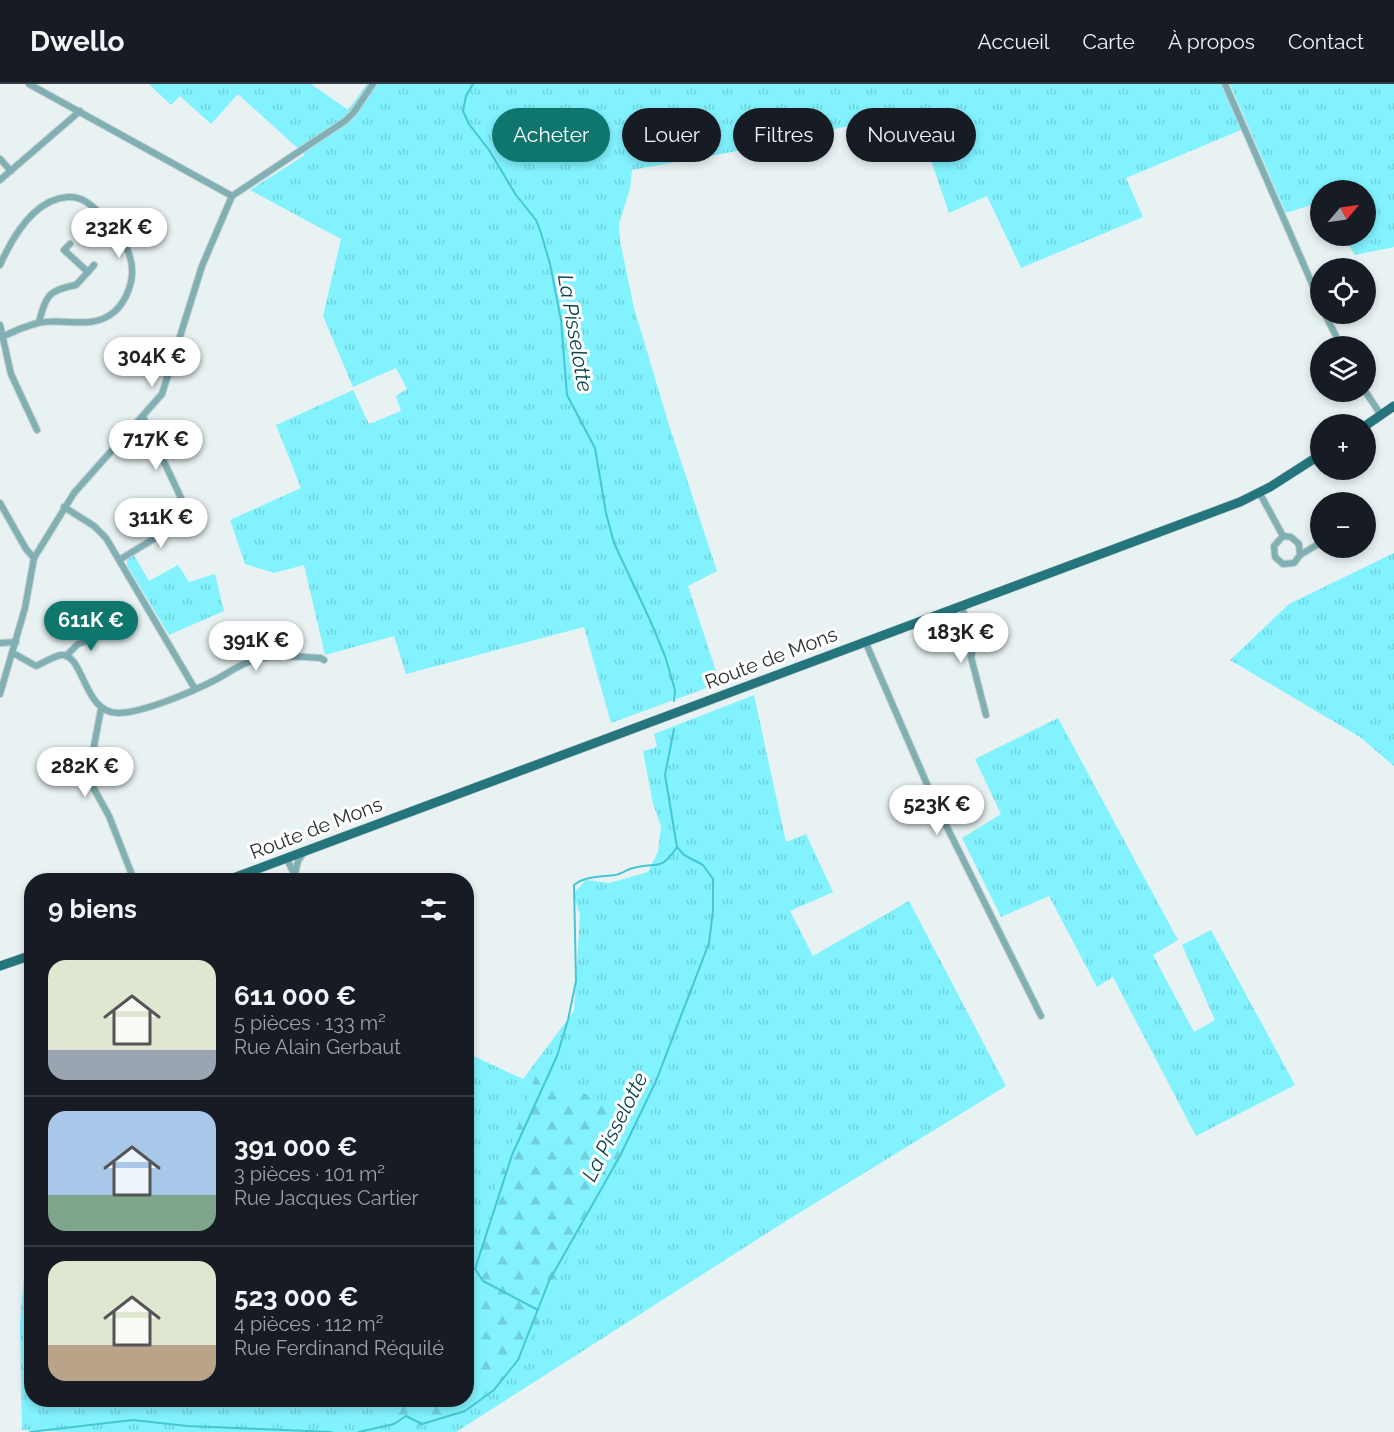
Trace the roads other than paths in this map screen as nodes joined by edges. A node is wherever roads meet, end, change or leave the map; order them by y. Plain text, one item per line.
1 (29, 84) edge
2 (373, 84) edge
3 (1225, 84) edge
4 (80, 111) junction
5 (0, 159) edge
6 (10, 171) junction
7 (0, 180) edge
8 (232, 196) junction
9 (69, 244) dead end
10 (0, 265) edge
11 (94, 265) dead end
12 (88, 272) junction
13 (1310, 279) edge
14 (39, 322) junction
15 (0, 325) edge
16 (1, 337) edge
17 (1372, 402) edge
18 (1394, 406) edge
19 (1381, 415) junction
20 (143, 417) junction
21 (1376, 418) edge
22 (37, 430) dead end
23 (1310, 461) edge
24 (1259, 492) junction
25 (0, 503) edge
26 (64, 507) junction
27 (1283, 536) junction
28 (1310, 549) edge
29 (1300, 555) junction
30 (34, 558) junction
31 (119, 560) junction
32 (962, 607) junction
33 (105, 634) dead end
34 (864, 641) junction
35 (16, 642) junction
36 (0, 643) edge
37 (13, 653) junction
38 (66, 656) junction
39 (324, 660) dead end
40 (195, 689) junction
41 (0, 694) edge
42 (101, 709) junction
43 (986, 715) dead end
44 (304, 852) junction
45 (287, 859) junction
46 (131, 873) edge
47 (248, 873) edge
48 (295, 873) joint
49 (24, 957) edge
50 (0, 966) edge
51 (1041, 1016) dead end

1 - 4 street
2 - 8 street
3 - 13 street
4 - 6 street
4 - 8 street
5 - 6 street
6 - 7 street
8 - 20 street
9 - 12 street
10 - 14 street
11 - 12 street
12 - 14 street
14 - 16 street
15 - 16 street
16 - 22 street
17 - 19 street
18 - 19 main road
19 - 21 main road
20 - 26 street
20 - 31 street
23 - 24 main road, Route de Mons
24 - 27 street
24 - 32 main road, Route de Mons
25 - 30 street
26 - 30 street
26 - 31 street
27 - 29 street
27 - 29 street
28 - 29 street
30 - 35 street
31 - 40 street
32 - 34 main road, Route de Mons
32 - 43 street
33 - 38 street
34 - 44 main road, Route de Mons
34 - 51 street
35 - 36 street
35 - 37 street
37 - 38 street
37 - 41 street
38 - 42 street
39 - 40 street
40 - 42 street
42 - 46 street
44 - 45 main road, Route de Mons
44 - 48 street
45 - 47 main road, Route de Mons
45 - 48 street
49 - 50 main road

